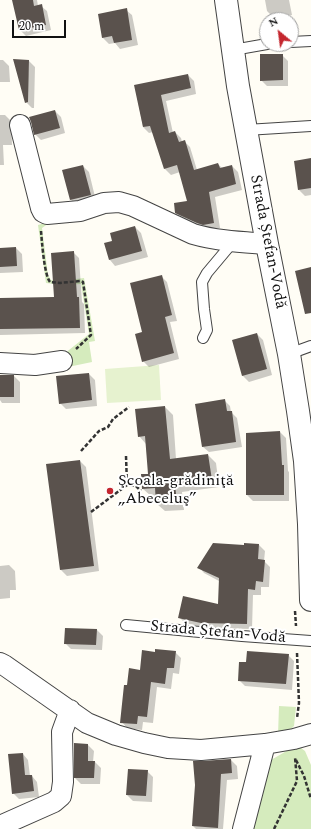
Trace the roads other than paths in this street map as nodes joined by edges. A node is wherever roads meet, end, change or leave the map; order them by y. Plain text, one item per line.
1 (226, 0) edge
2 (311, 41) edge
3 (299, 42) edge
4 (259, 46) edge
5 (233, 50) junction
6 (20, 125) dead end
7 (311, 126) edge
8 (246, 130) junction
9 (233, 242) junction
10 (267, 244) junction
11 (203, 338) dead end
12 (311, 346) edge
13 (289, 354) junction
14 (62, 361) road end
15 (0, 363) edge
16 (310, 524) edge
17 (303, 605) edge
18 (126, 625) dead end
19 (311, 641) edge
20 (0, 663) edge
21 (70, 710) junction
22 (303, 736) edge
23 (265, 744) junction
24 (0, 826) edge
25 (243, 829) edge

1 - 5 street, Strada Ștefan-Vodă
2 - 3 lane
4 - 5 lane
5 - 8 street, Strada Ștefan-Vodă
6 - 9 street
7 - 8 lane
8 - 10 street, Strada Ștefan-Vodă
9 - 10 street
9 - 11 lane
10 - 13 street, Strada Ștefan-Vodă
12 - 13 lane
13 - 16 street, Strada Ștefan-Vodă
14 - 15 street
16 - 17 street, Strada Ștefan-Vodă
18 - 19 lane, Strada Ștefan-Vodă
20 - 21 street
21 - 23 street
21 - 24 street
22 - 23 street
23 - 25 street

